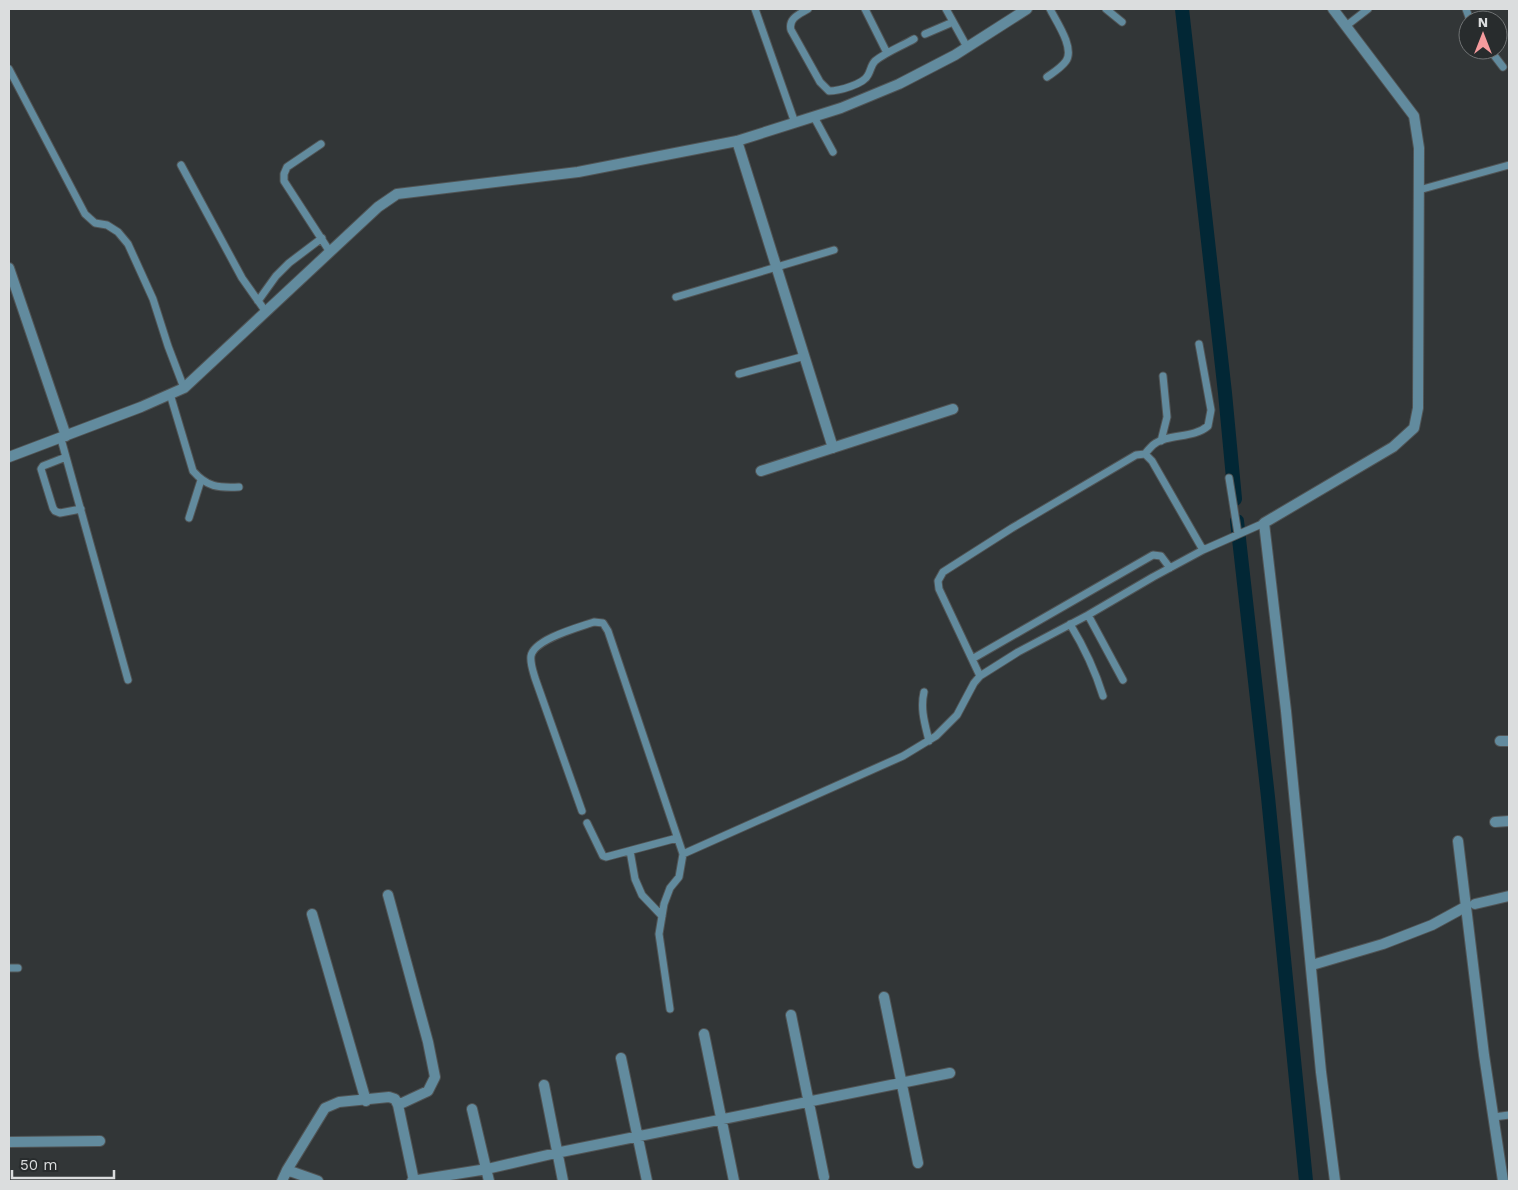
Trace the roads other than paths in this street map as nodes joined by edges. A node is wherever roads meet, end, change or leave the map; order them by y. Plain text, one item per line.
1 (755, 9) edge
2 (808, 9) edge
3 (865, 9) edge
4 (946, 9) edge
5 (1027, 9) edge
6 (1050, 9) edge
7 (1106, 9) edge
8 (1333, 9) edge
9 (1368, 9) edge
10 (953, 22) junction
11 (1122, 22) dead end
12 (1346, 26) junction
13 (925, 34) dead end
14 (914, 39) dead end
15 (967, 47) junction
16 (887, 53) junction
17 (1498, 60) edge
18 (1503, 67) dead end
19 (9, 69) edge
20 (1047, 77) dead end
21 (814, 117) junction
22 (795, 123) junction
23 (737, 141) junction
24 (321, 144) dead end
25 (833, 152) dead end
26 (181, 165) dead end
27 (1509, 165) edge
28 (1419, 190) junction
29 (322, 238) junction
30 (834, 250) dead end
31 (330, 252) junction
32 (776, 267) junction
33 (9, 268) edge
34 (676, 297) dead end
35 (258, 301) junction
36 (266, 312) junction
37 (1199, 344) dead end
38 (804, 356) junction
39 (739, 374) dead end
40 (1163, 376) dead end
41 (184, 388) junction
42 (170, 394) junction
43 (953, 409) dead end
44 (63, 437) junction
45 (1161, 441) junction
46 (833, 448) junction
47 (1145, 454) junction
48 (9, 457) edge
49 (66, 457) junction
50 (760, 471) dead end
51 (1229, 478) dead end
52 (201, 480) junction
53 (239, 488) dead end
54 (81, 509) junction
55 (189, 518) dead end
56 (1261, 525) junction
57 (1242, 533) junction
58 (1203, 550) junction
59 (1170, 568) junction
60 (1088, 615) junction
61 (1070, 624) junction
62 (972, 659) junction
63 (980, 676) junction
64 (128, 680) dead end
65 (1123, 680) dead end
66 (924, 692) dead end
67 (1103, 696) dead end
68 (929, 741) junction
69 (582, 811) dead end
70 (1509, 821) edge
71 (1495, 822) dead end
72 (587, 823) dead end
73 (677, 838) junction
74 (1458, 840) dead end
75 (630, 851) junction
76 (683, 854) junction
77 (388, 895) dead end
78 (1509, 896) edge
79 (1470, 906) junction
80 (312, 914) dead end
81 (662, 916) junction
82 (1312, 965) junction
83 (9, 968) edge
84 (18, 968) dead end
85 (884, 997) dead end
86 (670, 1009) dead end
87 (791, 1015) dead end
88 (704, 1034) dead end
89 (621, 1058) dead end
90 (950, 1074) dead end
91 (901, 1083) junction
92 (544, 1085) dead end
93 (366, 1101) junction
94 (809, 1102) junction
95 (398, 1105) junction
96 (472, 1108) dead end
97 (1509, 1115) edge
98 (1494, 1117) junction
99 (721, 1120) junction
100 (638, 1136) junction
101 (100, 1141) dead end
102 (9, 1142) edge
103 (556, 1153) junction
104 (918, 1163) dead end
105 (487, 1169) junction
106 (287, 1170) junction
107 (824, 1177) dead end
108 (282, 1181) edge
109 (318, 1181) edge
110 (413, 1181) edge
111 (489, 1181) edge
112 (563, 1181) edge
113 (647, 1181) edge
114 (734, 1181) edge
115 (1335, 1181) edge
116 (1503, 1181) edge

1 - 22 lane
2 - 16 lane
3 - 16 lane
4 - 10 lane
5 - 15 street
6 - 20 lane
7 - 11 lane
8 - 12 street
9 - 12 lane
10 - 13 lane
10 - 15 lane
12 - 28 street
14 - 16 lane
15 - 21 street
17 - 18 lane
19 - 41 lane
21 - 22 street
21 - 25 lane
22 - 23 street
23 - 31 street
23 - 32 street
24 - 29 lane
26 - 35 lane
27 - 28 lane
28 - 56 street
29 - 31 lane
29 - 35 lane
30 - 32 lane
31 - 36 street
32 - 34 lane
32 - 38 street
33 - 44 street
35 - 36 lane
36 - 41 street
37 - 45 lane
38 - 39 lane
38 - 46 street
40 - 45 lane
41 - 42 street
42 - 44 street
42 - 52 lane
43 - 46 street
44 - 48 street
44 - 49 lane
45 - 47 lane
46 - 50 street
47 - 58 lane
47 - 62 lane
49 - 54 lane
49 - 54 lane
51 - 57 lane
52 - 53 lane
52 - 55 lane
54 - 64 lane
56 - 57 lane
56 - 82 street
57 - 58 lane
58 - 59 lane
59 - 60 lane
59 - 62 lane
60 - 61 lane
60 - 65 lane
61 - 63 lane
61 - 67 lane
62 - 63 lane
63 - 68 lane
66 - 68 lane
68 - 76 lane
69 - 73 lane
70 - 71 street
72 - 75 lane
73 - 75 lane
73 - 76 lane
74 - 79 street
75 - 81 lane
76 - 81 lane
77 - 95 street
78 - 79 street
79 - 82 street
79 - 98 street
80 - 93 street
81 - 86 lane
82 - 115 street
83 - 84 lane
85 - 91 street
87 - 94 street
88 - 99 street
89 - 100 street
90 - 91 street
91 - 94 street
91 - 104 street
92 - 103 street
93 - 95 street
93 - 106 street
94 - 99 street
94 - 107 street
95 - 110 street
96 - 105 street
97 - 98 lane
98 - 116 street
99 - 100 street
99 - 114 street
100 - 103 street
100 - 113 street
101 - 102 street
103 - 105 street
103 - 112 street
105 - 110 street
105 - 111 street
106 - 108 street
106 - 109 street

